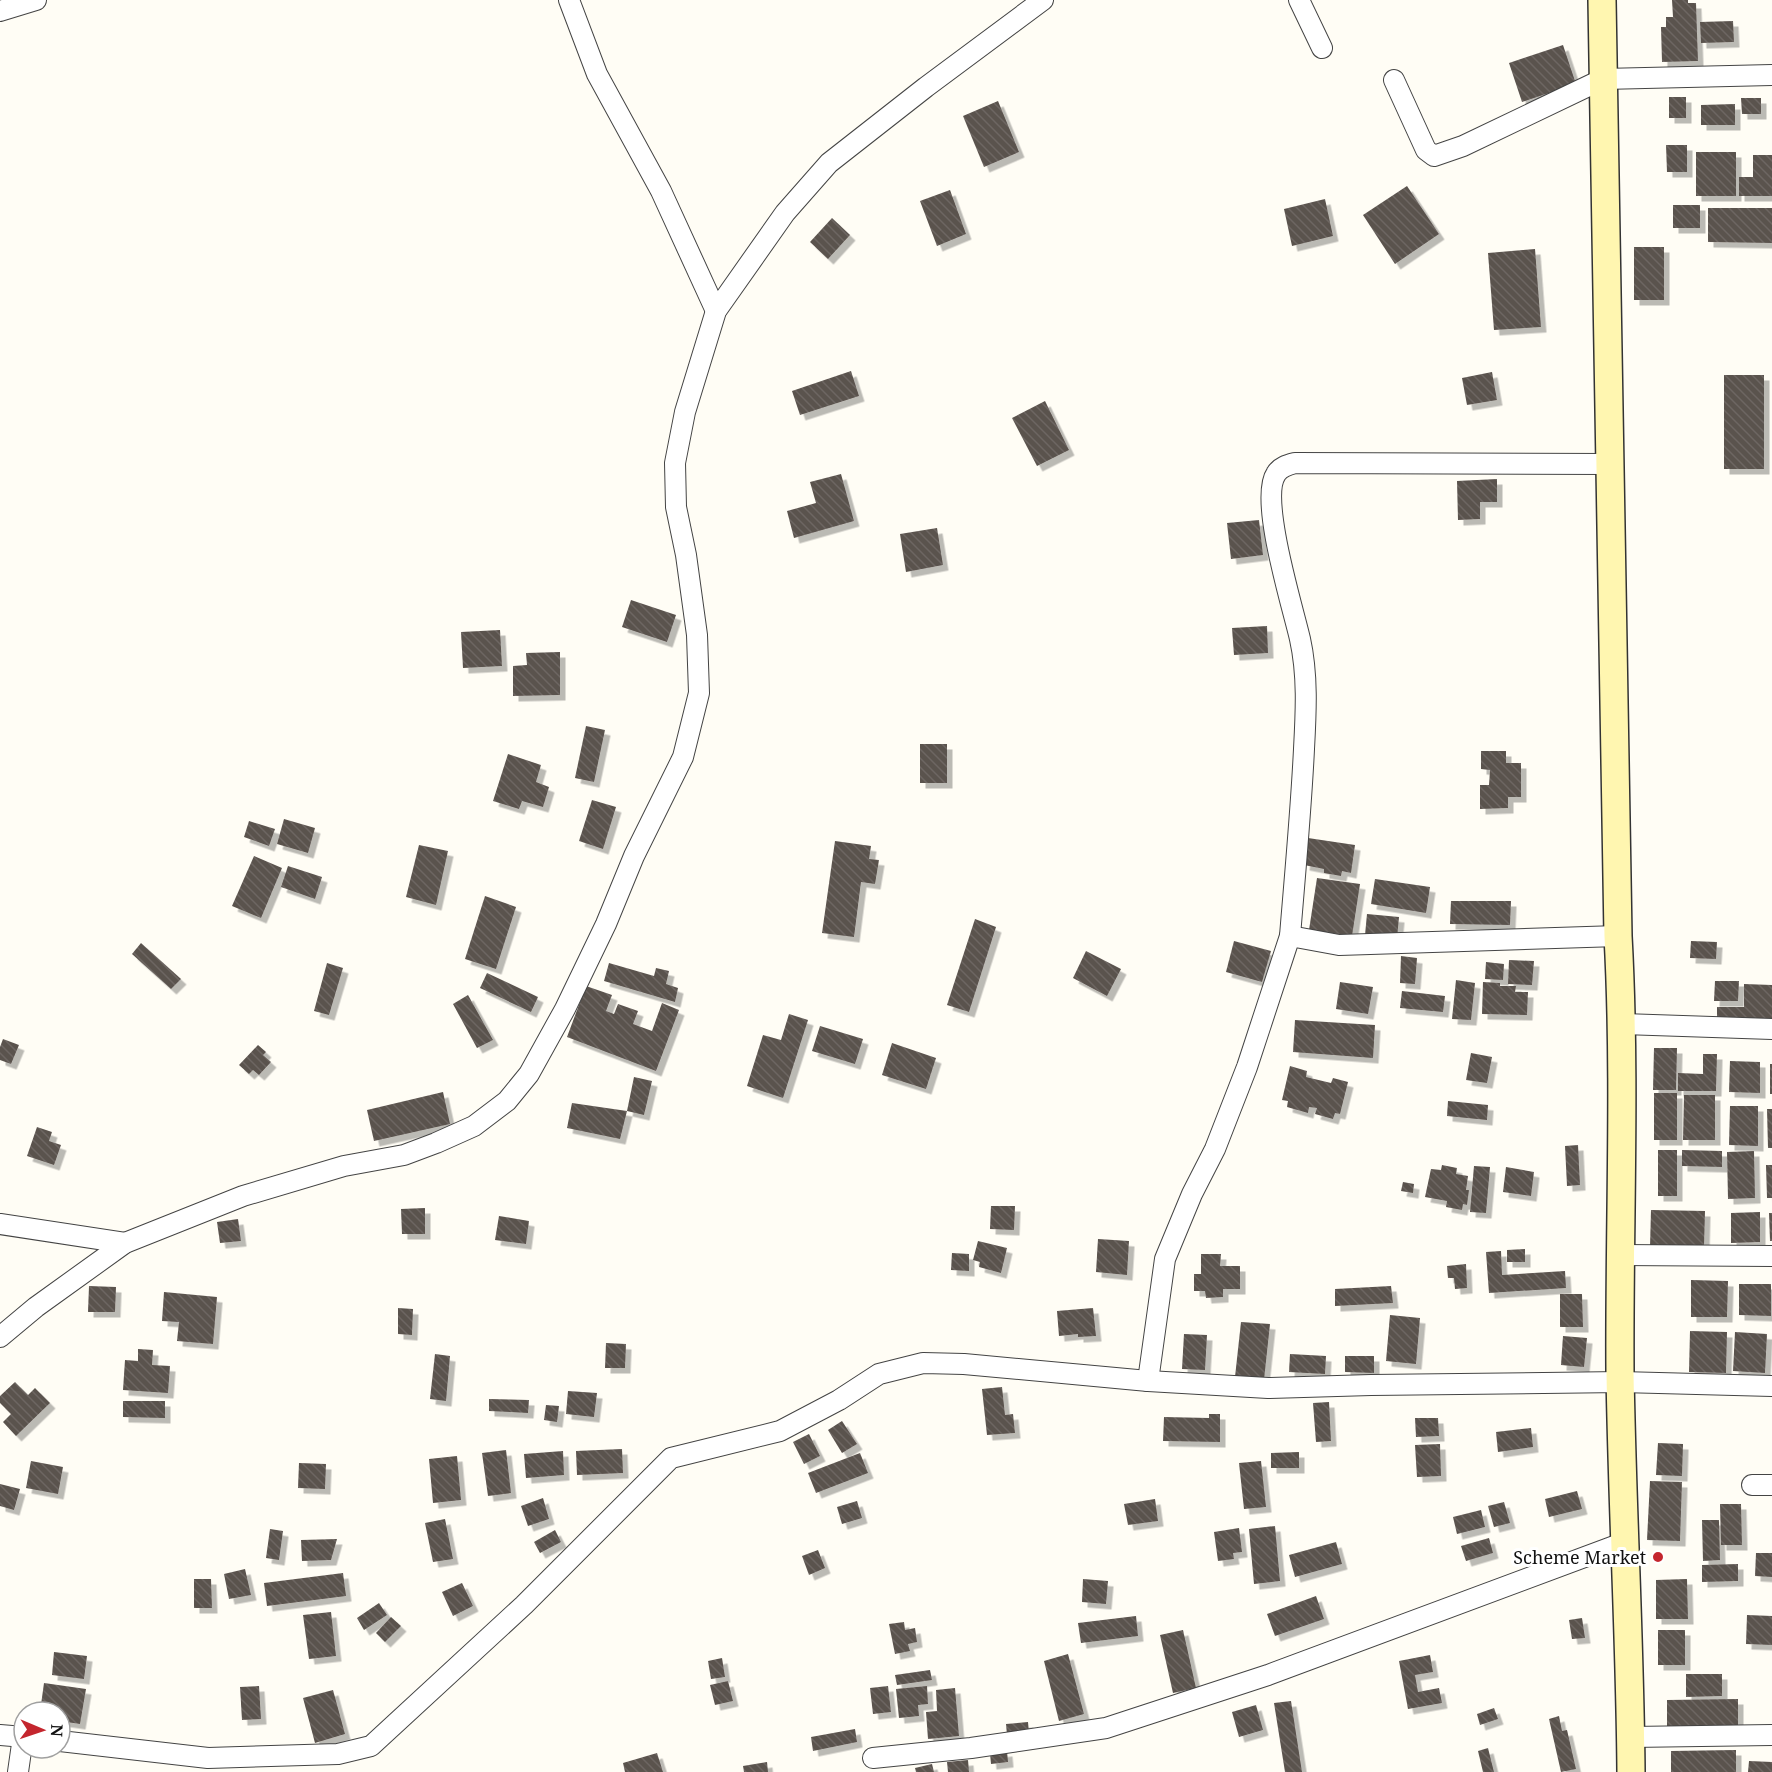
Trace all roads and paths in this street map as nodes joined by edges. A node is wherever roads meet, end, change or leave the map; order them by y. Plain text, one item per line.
1 (36, 0) edge
2 (569, 0) edge
3 (1043, 0) edge
4 (1299, 0) edge
5 (1602, 0) edge
6 (0, 11) edge
7 (1322, 48) dead end
8 (1772, 75) edge
9 (1604, 79) junction
10 (1394, 80) dead end
11 (716, 311) junction
12 (1609, 464) junction
13 (1290, 936) junction
14 (1618, 936) junction
15 (1623, 1024) junction
16 (1772, 1029) edge
17 (0, 1224) edge
18 (125, 1243) junction
19 (1619, 1255) junction
20 (1772, 1256) edge
21 (0, 1337) edge
22 (1148, 1381) junction
23 (1620, 1382) junction
24 (1772, 1386) edge
25 (1752, 1485) dead end
26 (1772, 1485) edge
27 (1625, 1542) junction
28 (1772, 1735) edge
29 (1631, 1737) junction
30 (72, 1742) edge
31 (873, 1758) dead end
32 (1632, 1772) edge

1 - 6 street
2 - 11 street
3 - 11 street
4 - 7 street
5 - 9 main road
8 - 9 street
9 - 10 street
9 - 12 main road
11 - 18 street
12 - 13 street
12 - 14 main road
13 - 14 street
13 - 22 street
14 - 15 main road
15 - 16 street
15 - 19 main road
17 - 18 street
18 - 21 street
19 - 20 street
19 - 23 main road
22 - 23 street
22 - 30 street
23 - 24 street
23 - 27 main road
25 - 26 street
27 - 29 main road
27 - 31 street
28 - 29 street
29 - 32 main road

